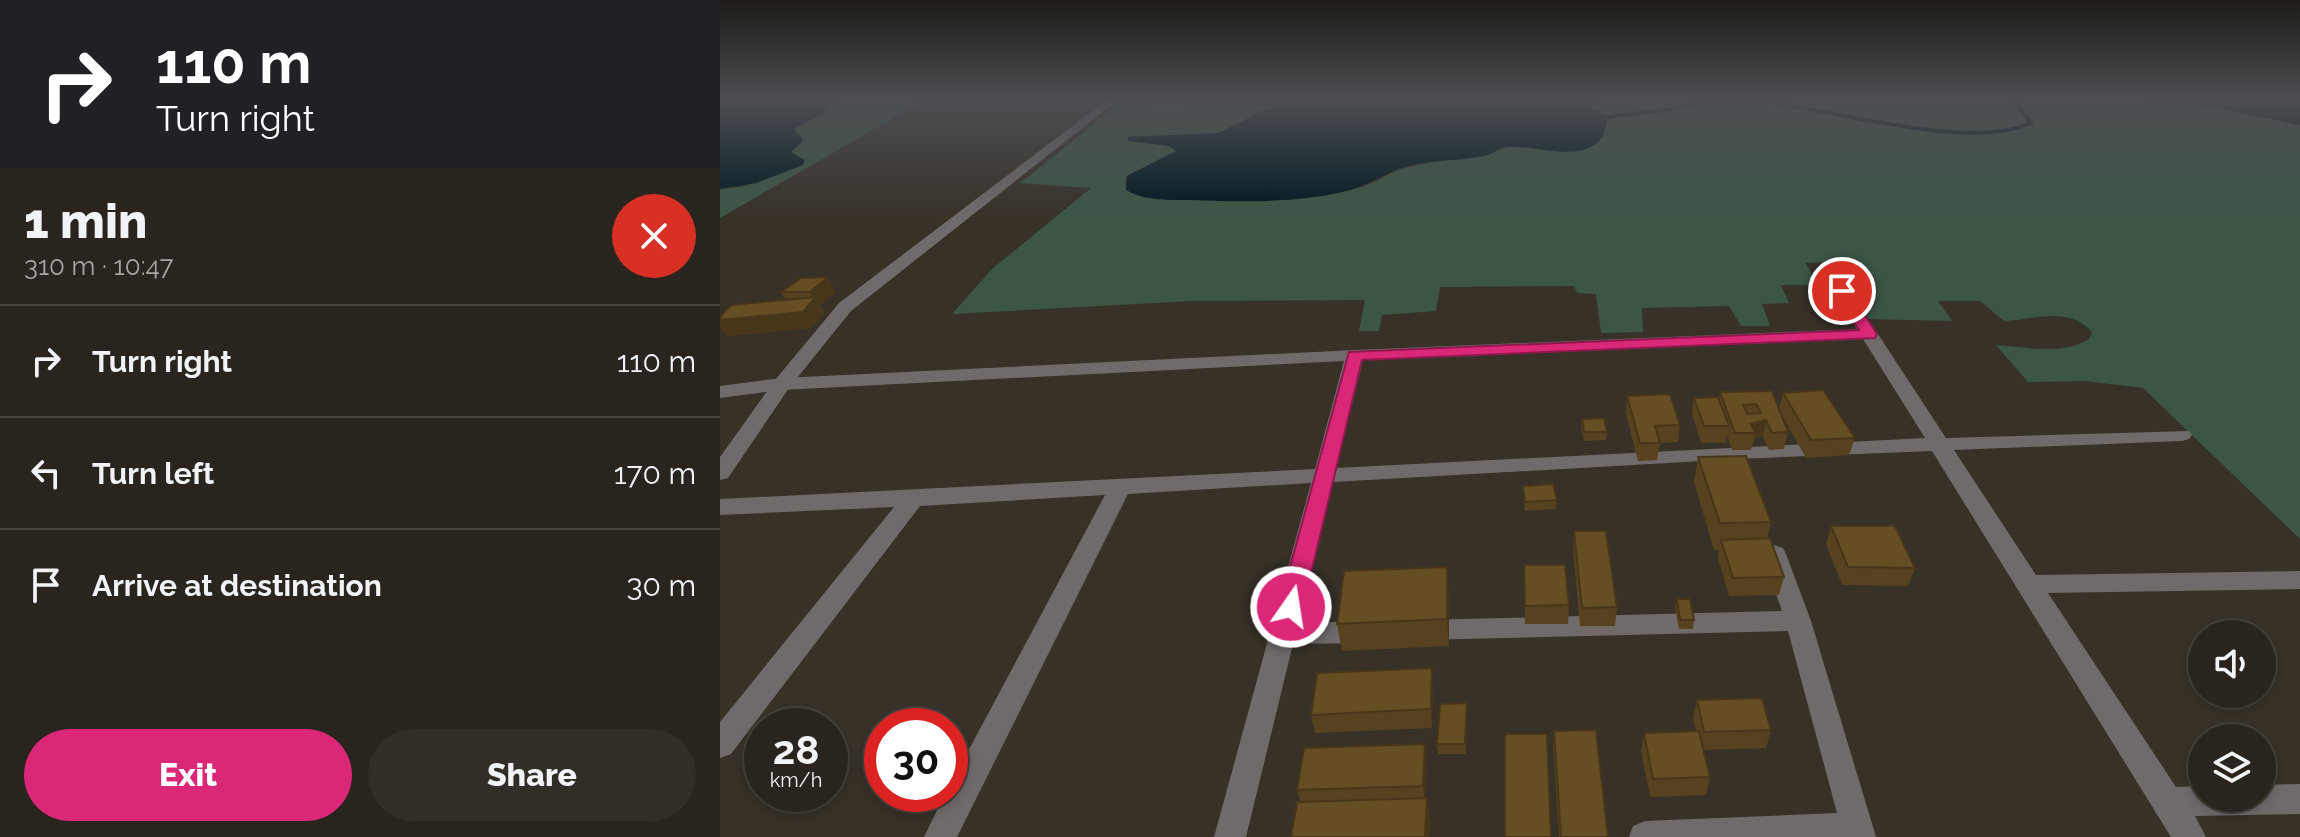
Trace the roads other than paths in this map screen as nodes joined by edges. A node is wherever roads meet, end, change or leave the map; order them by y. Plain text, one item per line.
1 (1063, 138) edge
2 (1828, 270) dead end
3 (1869, 334) junction
4 (1355, 355) junction
5 (782, 384) junction
6 (720, 392) edge
7 (2182, 435) dead end
8 (1938, 442) junction
9 (1738, 452) junction
10 (720, 473) edge
11 (1323, 475) junction
12 (1748, 480) edge
13 (1121, 486) junction
14 (913, 499) junction
15 (720, 507) edge
16 (1768, 537) edge
17 (2300, 580) edge
18 (2029, 584) junction
19 (1798, 621) junction
20 (1285, 634) junction
21 (720, 745) edge
22 (2300, 799) edge
23 (2168, 802) junction
24 (1859, 833) edge
25 (940, 837) edge
26 (1230, 837) edge
27 (1645, 837) edge
28 (2190, 837) edge

1 - 5 street
2 - 3 street
3 - 4 street
3 - 8 street
4 - 5 street
4 - 11 street
5 - 6 street
5 - 10 street
7 - 8 street
8 - 9 street
8 - 18 street
9 - 11 street
9 - 12 street
11 - 13 street
11 - 20 street
13 - 14 street
13 - 25 street
14 - 15 street
14 - 21 street
16 - 19 street
17 - 18 street
18 - 23 street
19 - 20 street
19 - 24 street
20 - 26 street
22 - 23 street
23 - 28 street
24 - 27 street

